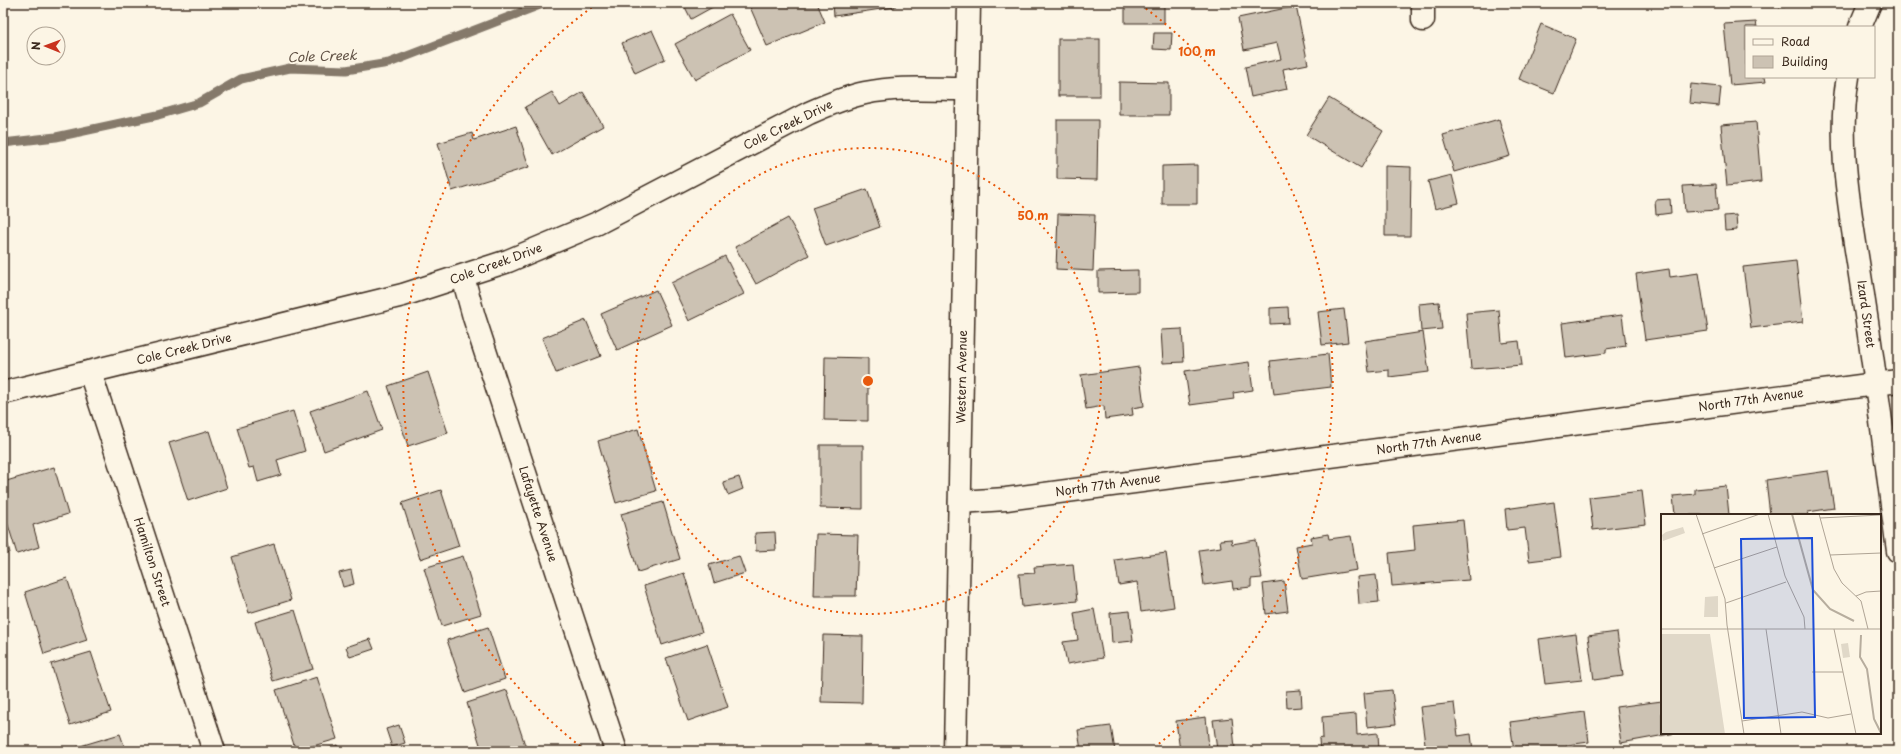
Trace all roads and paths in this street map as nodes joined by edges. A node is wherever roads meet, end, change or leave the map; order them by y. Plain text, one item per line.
1 (968, 3) edge
2 (1870, 3) edge
3 (1860, 26) edge
4 (1848, 78) edge
5 (967, 89) junction
6 (463, 277) junction
7 (90, 372) junction
8 (1898, 381) edge
9 (1876, 384) junction
10 (3, 393) edge
11 (960, 502) junction
12 (1898, 551) edge
13 (214, 751) edge
14 (616, 751) edge
15 (955, 751) edge

1 - 5 street, Western Avenue
2 - 3 street
4 - 9 street, Izard Street
5 - 6 street, Cole Creek Drive
5 - 11 street, Western Avenue
6 - 7 street, Cole Creek Drive
6 - 14 street, Lafayette Avenue
7 - 10 street, Cole Creek Drive
7 - 13 street, Hamilton Street
8 - 9 street, North 77th Avenue
9 - 11 street, North 77th Avenue
9 - 12 street, Izard Street
11 - 15 street, Western Avenue

